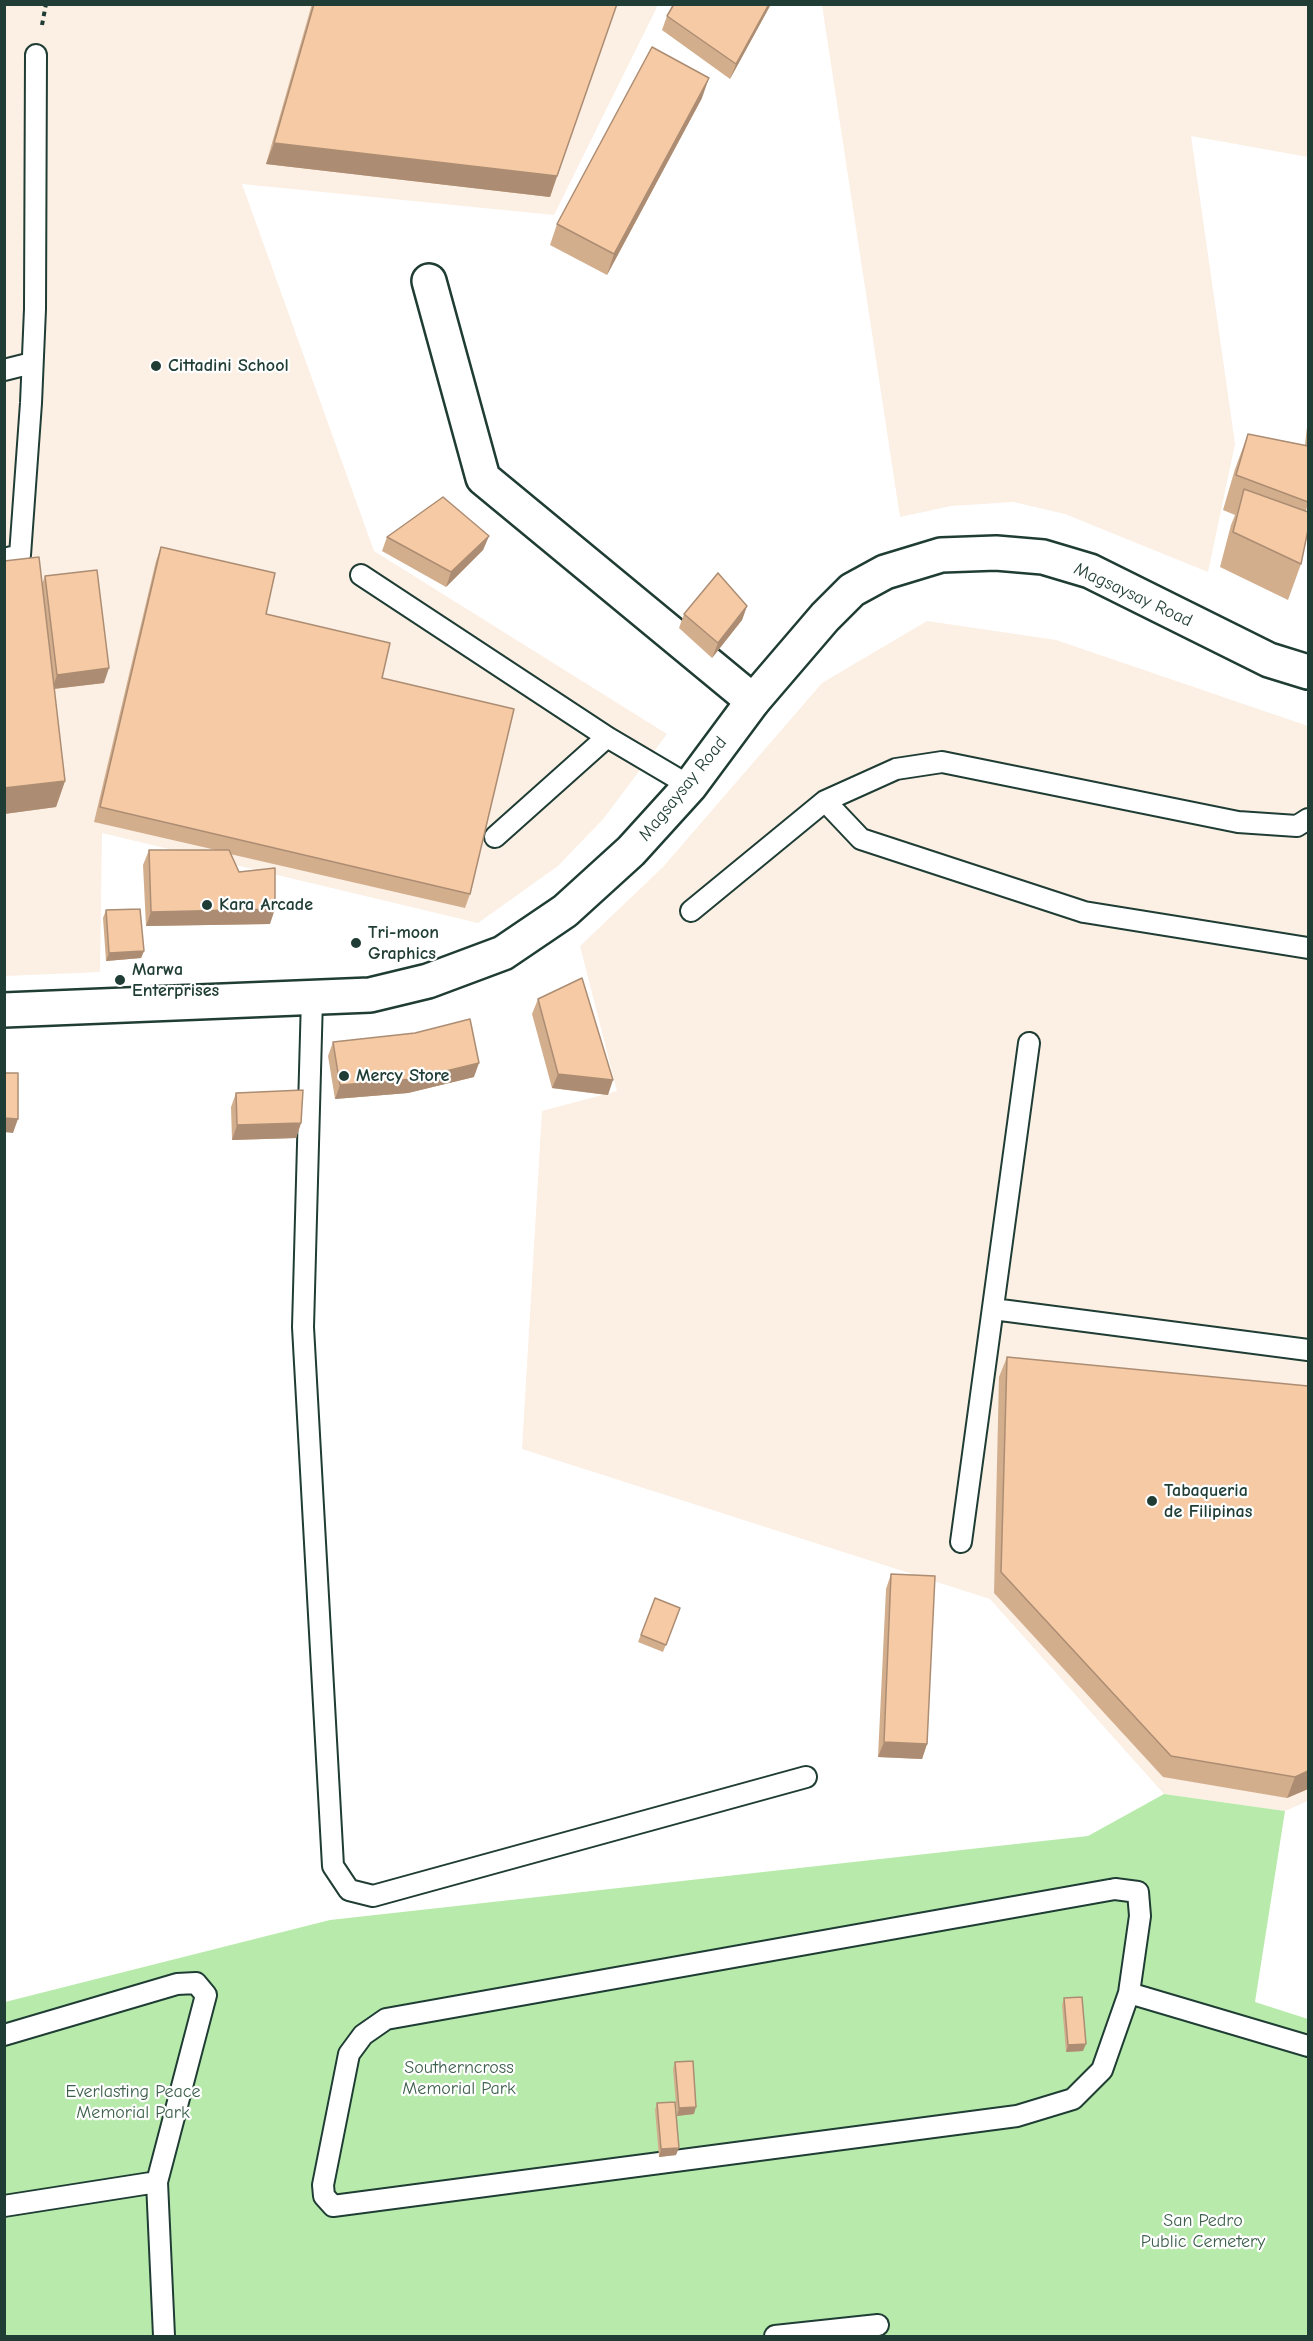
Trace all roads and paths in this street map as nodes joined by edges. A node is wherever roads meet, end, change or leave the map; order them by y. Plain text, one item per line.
1 (36, 55) dead end
2 (429, 281) dead end
3 (32, 363) junction
4 (4, 370) edge
5 (4, 559) edge
6 (360, 574) dead end
7 (1308, 672) edge
8 (753, 700) junction
9 (607, 737) junction
10 (690, 786) junction
11 (825, 801) junction
12 (1308, 819) edge
13 (495, 837) dead end
14 (691, 911) dead end
15 (1308, 948) edge
16 (312, 998) junction
17 (4, 1010) edge
18 (1029, 1043) dead end
19 (993, 1309) junction
20 (1308, 1350) edge
21 (961, 1542) dead end
22 (806, 1777) dead end
23 (1129, 1993) junction
24 (4, 2035) edge
25 (1308, 2046) edge
26 (157, 2182) junction
27 (4, 2206) edge
28 (878, 2325) dead end
29 (164, 2337) edge
30 (775, 2337) edge

1 - 3 lane
2 - 8 main road
3 - 4 lane
3 - 5 lane
6 - 9 lane
7 - 8 main road, Magsaysay Road
8 - 10 main road, Magsaysay Road
9 - 10 lane
9 - 13 lane
10 - 16 main road, Magsaysay Road
11 - 12 lane
11 - 14 lane
11 - 15 lane
16 - 17 main road, Magsaysay Road
16 - 22 lane
18 - 19 lane
19 - 20 lane
19 - 21 lane
23 - 23 lane
23 - 25 lane
24 - 26 lane
26 - 27 lane
26 - 29 lane
28 - 30 lane

